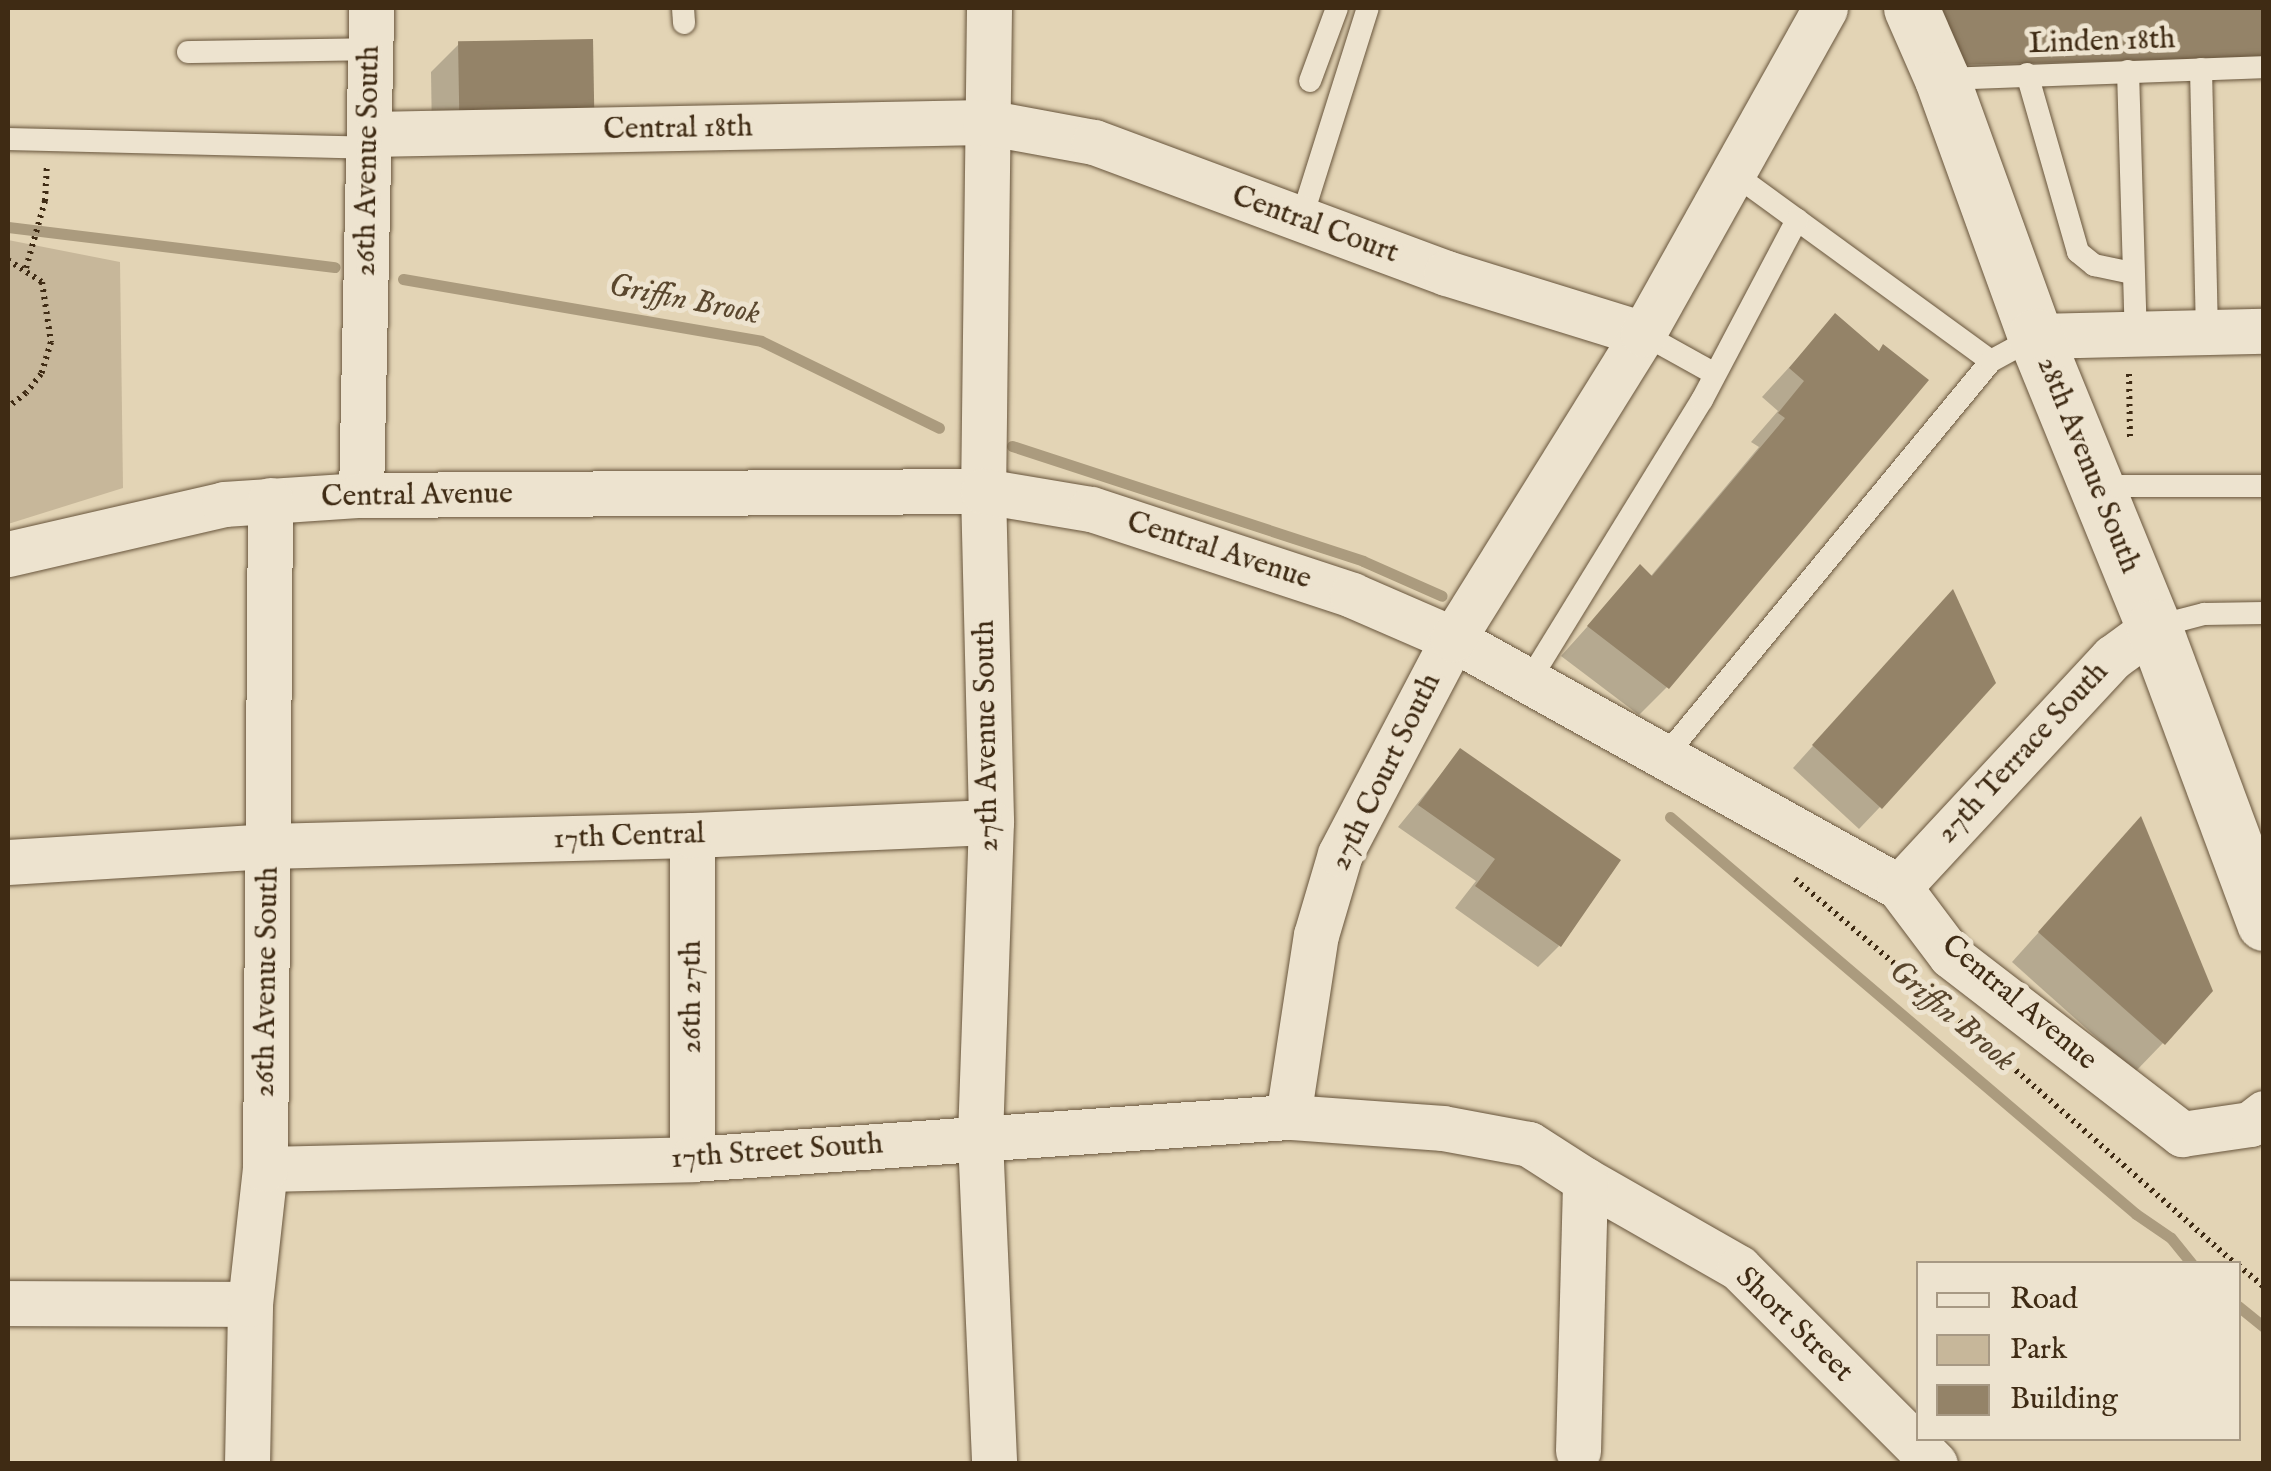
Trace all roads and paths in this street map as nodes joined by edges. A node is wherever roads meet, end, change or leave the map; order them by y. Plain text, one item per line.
1 (990, 8) edge
2 (1338, 8) edge
3 (1825, 8) edge
4 (1910, 8) edge
5 (1359, 10) edge
6 (370, 28) edge
7 (188, 52) dead end
8 (2201, 68) junction
9 (2264, 68) edge
10 (2128, 70) junction
11 (2027, 74) junction
12 (1942, 79) junction
13 (1310, 82) dead end
14 (985, 122) junction
15 (8, 139) edge
16 (370, 141) junction
17 (1733, 173) junction
18 (46, 202) dead end
19 (1301, 220) junction
20 (1797, 220) junction
21 (8, 260) edge
22 (26, 268) junction
23 (2133, 273) junction
24 (2264, 332) edge
25 (2207, 333) junction
26 (1644, 334) junction
27 (2013, 348) junction
28 (2132, 348) junction
29 (1715, 374) junction
30 (8, 407) edge
31 (2114, 470) junction
32 (2264, 486) edge
33 (983, 492) junction
34 (361, 495) junction
35 (270, 500) junction
36 (8, 554) edge
37 (2264, 613) edge
38 (2154, 627) junction
39 (1453, 639) junction
40 (1530, 681) junction
41 (1666, 755) junction
42 (990, 822) junction
43 (692, 835) junction
44 (268, 846) junction
45 (8, 862) edge
46 (1787, 872) dead end
47 (1899, 887) junction
48 (2261, 912) edge
49 (1918, 983) dead end
50 (1933, 996) dead end
51 (2264, 1113) edge
52 (1288, 1116) junction
53 (980, 1138) junction
54 (692, 1159) junction
55 (265, 1170) junction
56 (1584, 1180) junction
57 (2234, 1261) edge
58 (2241, 1267) edge
59 (2264, 1287) edge
60 (8, 1303) edge
61 (250, 1304) junction
62 (1578, 1451) dead end
63 (247, 1464) edge
64 (994, 1464) edge
65 (1935, 1464) edge

1 - 14 street, 27th Avenue South
2 - 13 lane
3 - 17 street, 27th Court South
4 - 12 main road, 28th Avenue South
5 - 19 lane
6 - 7 lane
6 - 16 street, 26th Avenue South
8 - 9 lane, Linden 18th
8 - 10 lane, Linden 18th
8 - 25 lane
10 - 11 lane, Linden 18th
10 - 23 lane
11 - 12 lane, Linden 18th
11 - 23 lane
12 - 27 main road, 28th Avenue South
14 - 16 street, Central 18th
14 - 19 street, Central Court
14 - 33 street, 27th Avenue South
15 - 16 lane
16 - 34 street, 26th Avenue South
17 - 20 lane
17 - 26 street, 27th Court South
18 - 22 path
19 - 26 street, Central Court
20 - 27 lane
20 - 29 lane
21 - 22 path
22 - 30 path
23 - 28 lane
24 - 25 street
25 - 28 street
26 - 29 lane
26 - 39 street, 27th Court South
27 - 28 street
27 - 31 main road, 28th Avenue South
27 - 41 lane
28 - 31 path
29 - 40 lane
31 - 32 lane
31 - 38 main road, 28th Avenue South
33 - 34 street, Central Avenue
33 - 39 street, Central Avenue
33 - 42 street, 27th Avenue South
34 - 35 street, Central Avenue
35 - 36 street, Central Avenue
35 - 44 street, 26th Avenue South
37 - 38 lane
38 - 47 street, 27th Terrace South
38 - 48 main road, 28th Avenue South
39 - 40 street, Central Avenue
39 - 52 street, 27th Court South
40 - 41 street, Central Avenue
41 - 47 street, Central Avenue
42 - 43 street, 17th Central
42 - 53 street, 27th Avenue South
43 - 44 street, 17th Central
43 - 54 street, 26th 27th
44 - 45 street, 17th Central
44 - 55 street, 26th Avenue South
46 - 49 path
47 - 51 street, Central Avenue
50 - 57 path
52 - 53 street, 17th Street South
52 - 56 street
53 - 54 street, 17th Street South
53 - 64 street, 27th Avenue South
54 - 55 street, 17th Street South
55 - 61 street, 26th Avenue South
56 - 62 street
56 - 65 street, Short Street
58 - 59 path
60 - 61 street
61 - 63 street, 26th Avenue South

